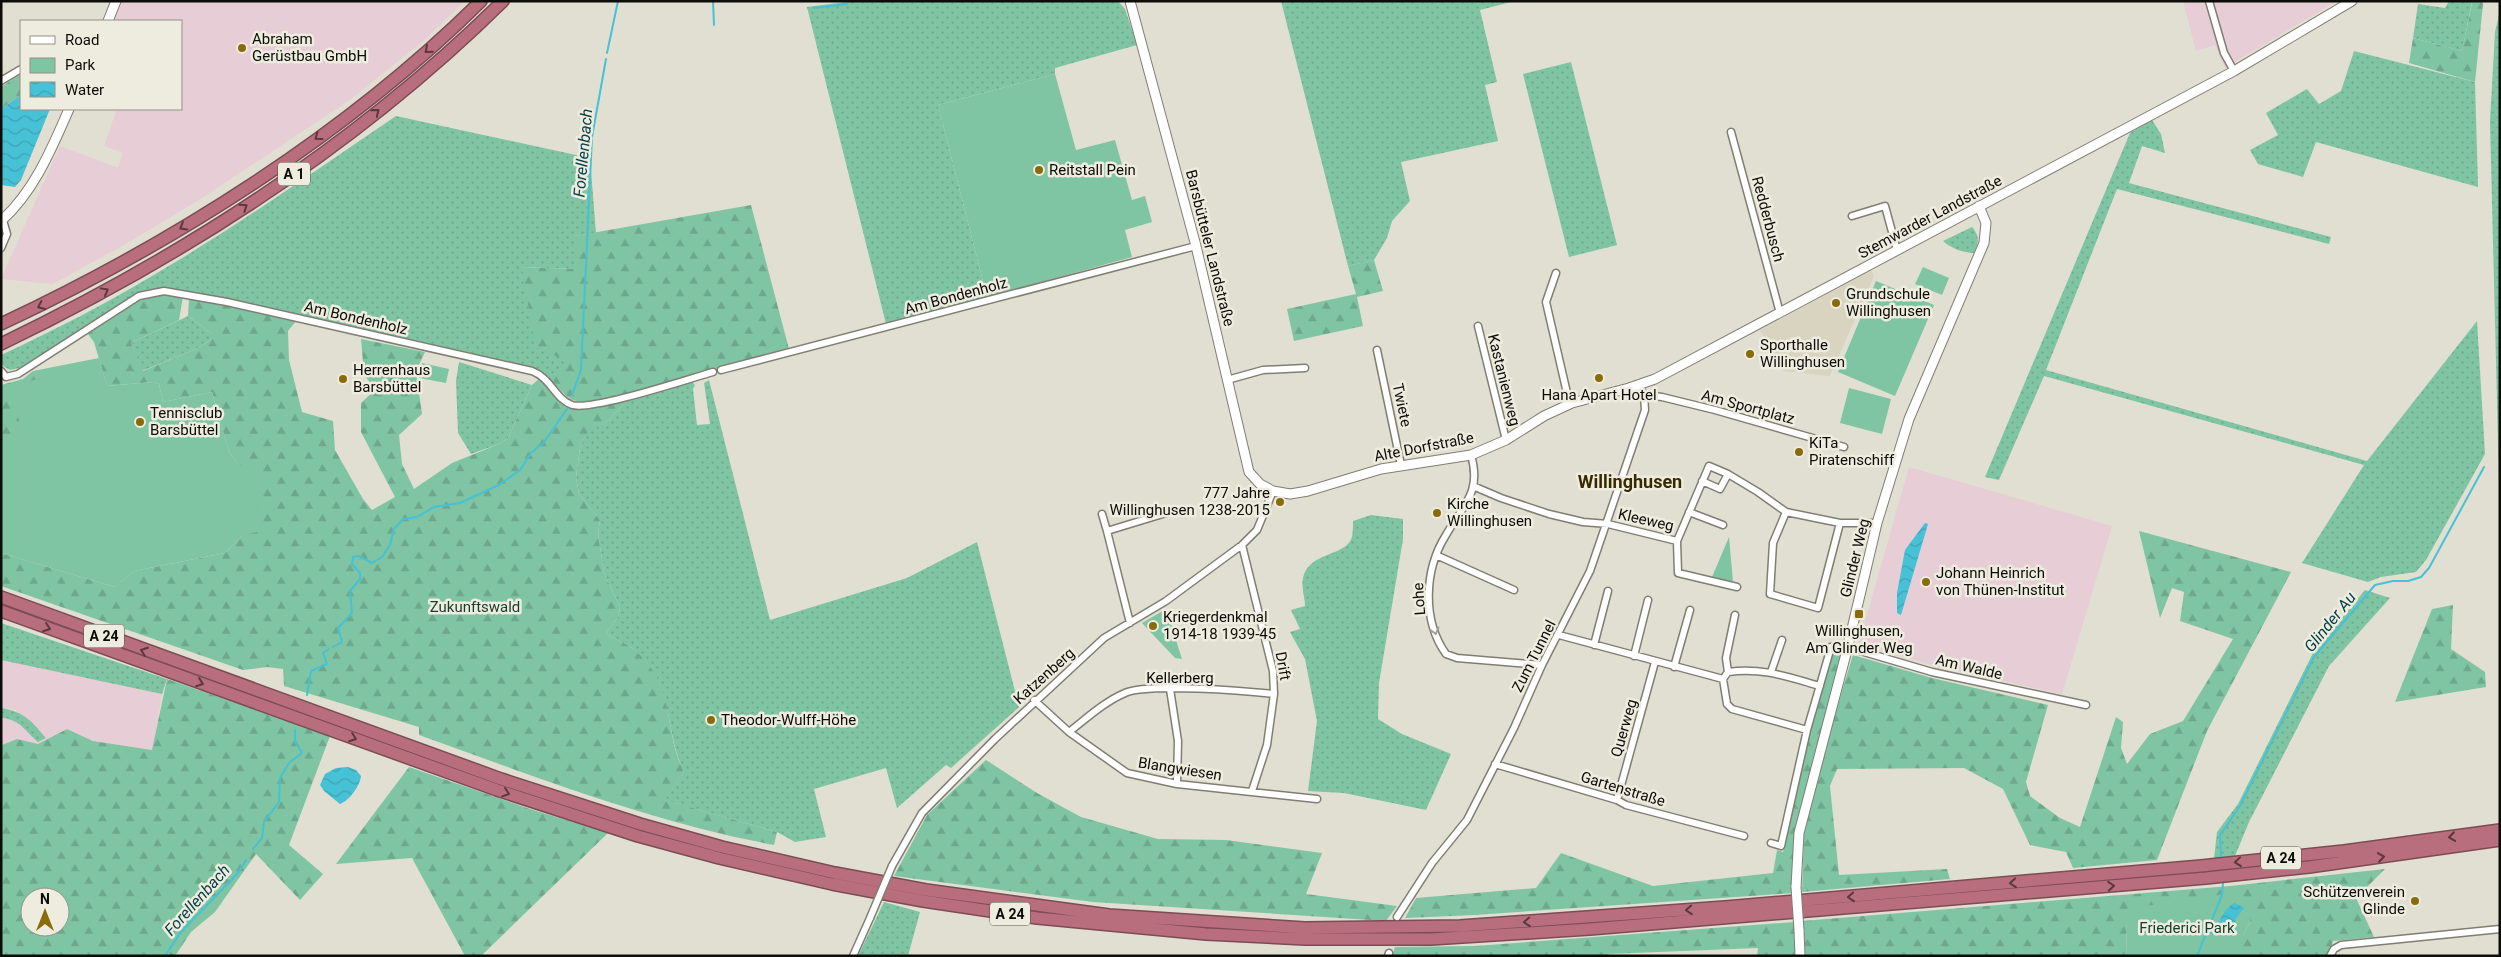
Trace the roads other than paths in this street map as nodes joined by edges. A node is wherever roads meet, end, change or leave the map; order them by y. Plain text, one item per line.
1 (116, 1) edge
2 (482, 1) edge
3 (503, 1) edge
4 (1130, 1) edge
5 (2209, 1) edge
6 (2352, 1) edge
7 (108, 20) edge
8 (20, 70) edge
9 (2234, 71) junction
10 (1, 81) edge
11 (70, 110) edge
12 (1731, 132) dead end
13 (1979, 206) junction
14 (1852, 216) dead end
15 (2, 220) edge
16 (1196, 246) junction
17 (1, 248) edge
18 (1897, 250) junction
19 (1556, 274) dead end
20 (1780, 312) junction
21 (1, 324) edge
22 (1478, 326) dead end
23 (1, 344) edge
24 (1377, 350) dead end
25 (1305, 368) dead end
26 (721, 370) dead end
27 (1, 372) edge
28 (713, 372) dead end
29 (1227, 380) junction
30 (1639, 385) junction
31 (1644, 395) junction
32 (1572, 403) junction
33 (1506, 440) junction
34 (1844, 447) dead end
35 (1471, 455) junction
36 (1401, 465) junction
37 (1728, 474) junction
38 (1702, 481) junction
39 (1473, 486) junction
40 (1273, 491) junction
41 (1176, 510) dead end
42 (1689, 512) junction
43 (1786, 512) junction
44 (1102, 514) dead end
45 (1840, 523) junction
46 (1876, 523) junction
47 (1608, 524) junction
48 (1723, 525) dead end
49 (1107, 531) junction
50 (1677, 542) junction
51 (1242, 546) junction
52 (1436, 555) junction
53 (1737, 587) dead end
54 (1514, 590) dead end
55 (1608, 590) dead end
56 (1, 598) edge
57 (1648, 600) dead end
58 (1690, 610) dead end
59 (1, 611) edge
60 (1735, 615) dead end
61 (1130, 623) junction
62 (1559, 635) junction
63 (1782, 640) dead end
64 (1594, 645) junction
65 (1847, 648) junction
66 (1634, 656) junction
67 (1655, 662) junction
68 (1542, 665) junction
69 (1674, 667) junction
70 (1728, 672) junction
71 (1771, 672) junction
72 (1723, 679) junction
73 (1820, 686) junction
74 (1170, 689) junction
75 (1274, 694) junction
76 (1034, 700) junction
77 (2086, 705) dead end
78 (1807, 730) junction
79 (1069, 732) junction
80 (1495, 764) junction
81 (1177, 784) junction
82 (1252, 791) junction
83 (1317, 799) dead end
84 (1617, 800) junction
85 (2500, 830) edge
86 (1744, 836) dead end
87 (2500, 840) edge
88 (1771, 844) dead end
89 (1397, 918) dead end
90 (2500, 929) edge
91 (853, 956) edge
92 (1800, 956) edge
93 (2330, 956) edge

1 - 7 street
2 -> 21 highway, A 1
23 -> 3 highway, A 1
4 - 16 street, Barsbütteler Landstraße
5 - 9 street
6 - 9 street, Stemwarder Landstraße
8 - 10 street
9 - 13 street, Stemwarder Landstraße
11 - 15 street
12 - 20 street, Redderbusch
13 - 18 street, Stemwarder Landstraße
13 - 46 street, Glinder Weg
14 - 18 street
15 - 17 street
16 - 26 street, Am Bondenholz
16 - 29 street, Barsbütteler Landstraße
18 - 20 street, Stemwarder Landstraße
19 - 32 street
20 - 30 street, Stemwarder Landstraße
22 - 33 street, Kastanienweg
24 - 36 street, Twiete
25 - 29 street
27 - 28 street, Am Bondenholz
29 - 40 street, Barsbütteler Landstraße
30 - 31 street
30 - 32 street, Alte Dorfstraße
31 - 34 street, Am Sportplatz
31 - 47 street, Zum Tunnel
32 - 33 street, Alte Dorfstraße
33 - 35 street, Alte Dorfstraße
35 - 36 street, Alte Dorfstraße
35 - 39 street, Lohe
36 - 40 street, Alte Dorfstraße
37 - 38 street
37 - 38 street, Kleeweg
37 - 43 street, Kleeweg
38 - 42 street, Kleeweg
39 - 47 street, Kleeweg
39 - 52 street, Lohe
40 - 51 street, Katzenberg
41 - 49 street
42 - 48 street, Kleeweg
42 - 50 street, Kleeweg
43 - 45 street
43 - 45 street
44 - 49 street
45 - 46 street
46 - 65 street, Glinder Weg
47 - 50 street, Kleeweg
47 - 62 street, Zum Tunnel
49 - 61 street
50 - 53 street
51 - 61 street, Katzenberg
51 - 75 street, Drift
52 - 54 street
52 -> 68 street, Lohe
55 - 64 street
85 -> 56 highway, A 24
57 - 66 street
58 - 69 street
59 -> 87 highway, A 24
60 - 70 street
61 - 76 street, Katzenberg
62 - 64 street
62 - 68 street, Zum Tunnel
63 - 71 street
64 - 66 street
65 - 73 street
65 - 77 street, Am Walde
65 - 92 street, Glinder Weg, bridge
66 - 67 street
67 - 69 street
67 - 84 street, Querweg
68 - 80 street, Zum Tunnel
69 - 72 street
70 - 71 street
70 - 72 street
71 - 73 street
72 - 78 street
73 - 78 street
74 - 75 street, Kellerberg
74 - 79 street, Kellerberg
74 - 81 street
75 - 82 street, Drift
76 - 79 street, Blangwiesen
76 - 91 street, Katzenberg, bridge
78 - 88 street
79 - 81 street, Blangwiesen
80 - 84 street, Gartenstraße
80 - 89 street, Zum Tunnel
81 - 82 street, Blangwiesen
82 - 83 street, Blangwiesen
84 - 86 street, Gartenstraße
90 - 93 street

